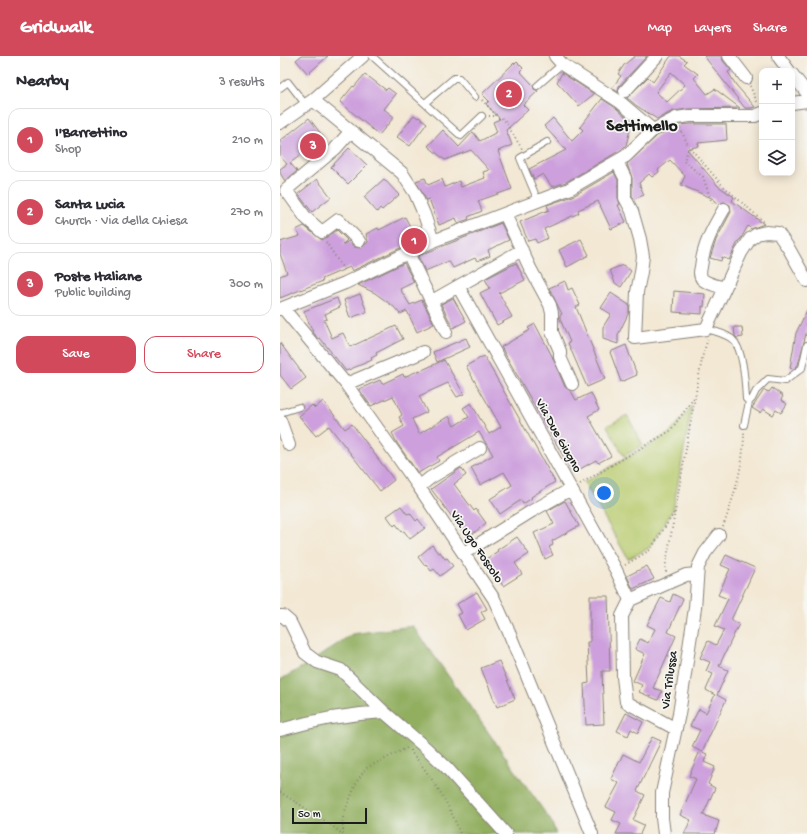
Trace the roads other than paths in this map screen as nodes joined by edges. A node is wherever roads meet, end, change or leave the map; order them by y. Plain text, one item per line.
1 (364, 56) edge
2 (372, 56) edge
3 (657, 56) edge
4 (728, 56) edge
5 (778, 56) edge
6 (558, 60) edge
7 (787, 68) edge
8 (746, 78) road end
9 (795, 78) edge
10 (537, 86) dead end
11 (280, 88) edge
12 (807, 93) edge
13 (621, 96) junction
14 (477, 97) road end
15 (807, 101) edge
16 (309, 103) junction
17 (425, 103) junction
18 (795, 103) edge
19 (759, 110) edge
20 (482, 116) dead end
21 (280, 123) edge
22 (653, 130) junction
23 (350, 132) junction
24 (547, 142) dead end
25 (617, 162) junction
26 (538, 201) junction
27 (718, 210) road end
28 (505, 214) junction
29 (433, 241) junction
30 (359, 242) dead end
31 (522, 250) junction
32 (408, 253) junction
33 (807, 281) edge
34 (458, 286) junction
35 (725, 288) junction
36 (432, 301) junction
37 (282, 308) edge
38 (709, 329) junction
39 (446, 332) dead end
40 (807, 345) edge
41 (423, 352) dead end
42 (346, 384) junction
43 (572, 384) dead end
44 (748, 402) junction
45 (299, 407) dead end
46 (280, 413) edge
47 (280, 420) edge
48 (744, 425) road end
49 (289, 445) dead end
50 (480, 448) dead end
51 (419, 487) junction
52 (571, 489) junction
53 (719, 535) road end
54 (464, 554) junction
55 (697, 574) junction
56 (630, 600) junction
57 (280, 616) edge
58 (384, 712) junction
59 (676, 729) junction
60 (280, 730) edge
61 (506, 834) edge
62 (592, 834) edge
63 (664, 834) edge

1 - 16 street
2 - 17 lane
3 - 13 street
4 - 8 street
5 - 7 street
6 - 10 lane
6 - 13 street
9 - 12 street
11 - 16 lane
13 - 22 street
14 - 17 lane
15 - 18 street
16 - 21 street
16 - 23 street
17 - 20 lane
19 - 22 street
22 - 25 street
23 - 29 street
23 - 30 street
24 - 26 lane
25 - 26 street
25 - 38 street
26 - 28 street
27 - 35 street
28 - 29 street
28 - 31 street
29 - 32 street
31 - 34 street
31 - 43 street
32 - 36 street
32 - 37 street
33 - 35 street
34 - 36 street
34 - 52 street, Via Due Giugno
35 - 38 street
36 - 39 street
37 - 42 street, Via Ugo Foscolo
38 - 44 lane
40 - 44 lane
41 - 42 street
42 - 51 street, Via Ugo Foscolo
44 - 48 lane
45 - 46 lane
47 - 49 street
50 - 51 street
51 - 54 street, Via Ugo Foscolo
52 - 54 street
52 - 56 street, Via Due Giugno
53 - 55 street, Via Trilussa
54 - 62 street, Via Ugo Foscolo
55 - 56 street
55 - 59 street, Via Trilussa
56 - 59 street
57 - 58 street
58 - 60 street
58 - 61 street
59 - 63 street, Via Trilussa

